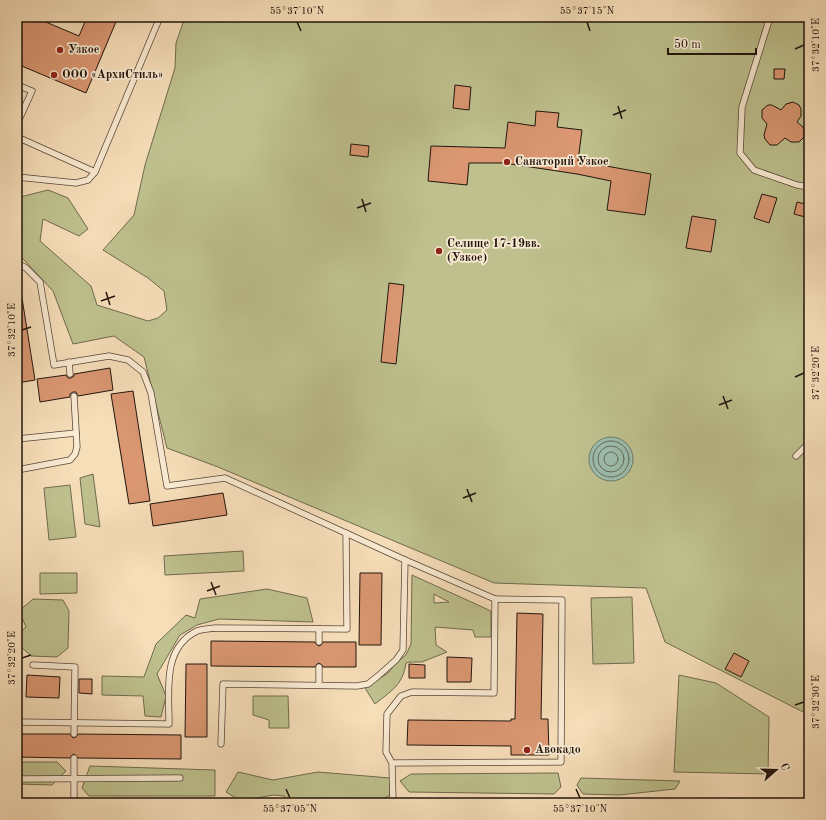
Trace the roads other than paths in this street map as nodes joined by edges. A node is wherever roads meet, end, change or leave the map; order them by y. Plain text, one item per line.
1 (160, 17) edge
2 (770, 17) edge
3 (17, 85) edge
4 (17, 124) edge
5 (17, 137) edge
6 (95, 172) junction
7 (17, 178) edge
8 (809, 187) edge
9 (17, 263) edge
10 (69, 362) junction
11 (70, 374) dead end
12 (74, 396) dead end
13 (76, 433) junction
14 (17, 439) edge
15 (809, 442) edge
16 (796, 456) dead end
17 (17, 470) edge
18 (346, 533) junction
19 (405, 560) junction
20 (495, 599) junction
21 (319, 629) junction
22 (319, 642) dead end
23 (33, 665) dead end
24 (318, 667) dead end
25 (318, 685) junction
26 (17, 722) edge
27 (73, 723) junction
28 (74, 734) dead end
29 (221, 744) dead end
30 (74, 758) dead end
31 (392, 763) junction
32 (180, 778) dead end
33 (17, 779) edge
34 (74, 779) junction
35 (74, 803) edge
36 (393, 803) edge

1 - 6 lane
2 - 8 lane
3 - 4 lane
5 - 6 lane
6 - 7 lane
9 - 10 lane
10 - 11 lane
10 - 18 lane
12 - 13 lane
13 - 14 lane
13 - 17 lane
15 - 16 lane
18 - 19 lane
18 - 21 lane
19 - 20 lane
19 - 25 lane
20 - 31 lane
20 - 31 lane
21 - 22 lane
21 - 27 lane
23 - 27 lane
24 - 25 lane
25 - 29 lane
26 - 27 lane
27 - 28 lane
30 - 34 lane
31 - 36 lane
32 - 34 lane
33 - 34 lane
34 - 35 lane

